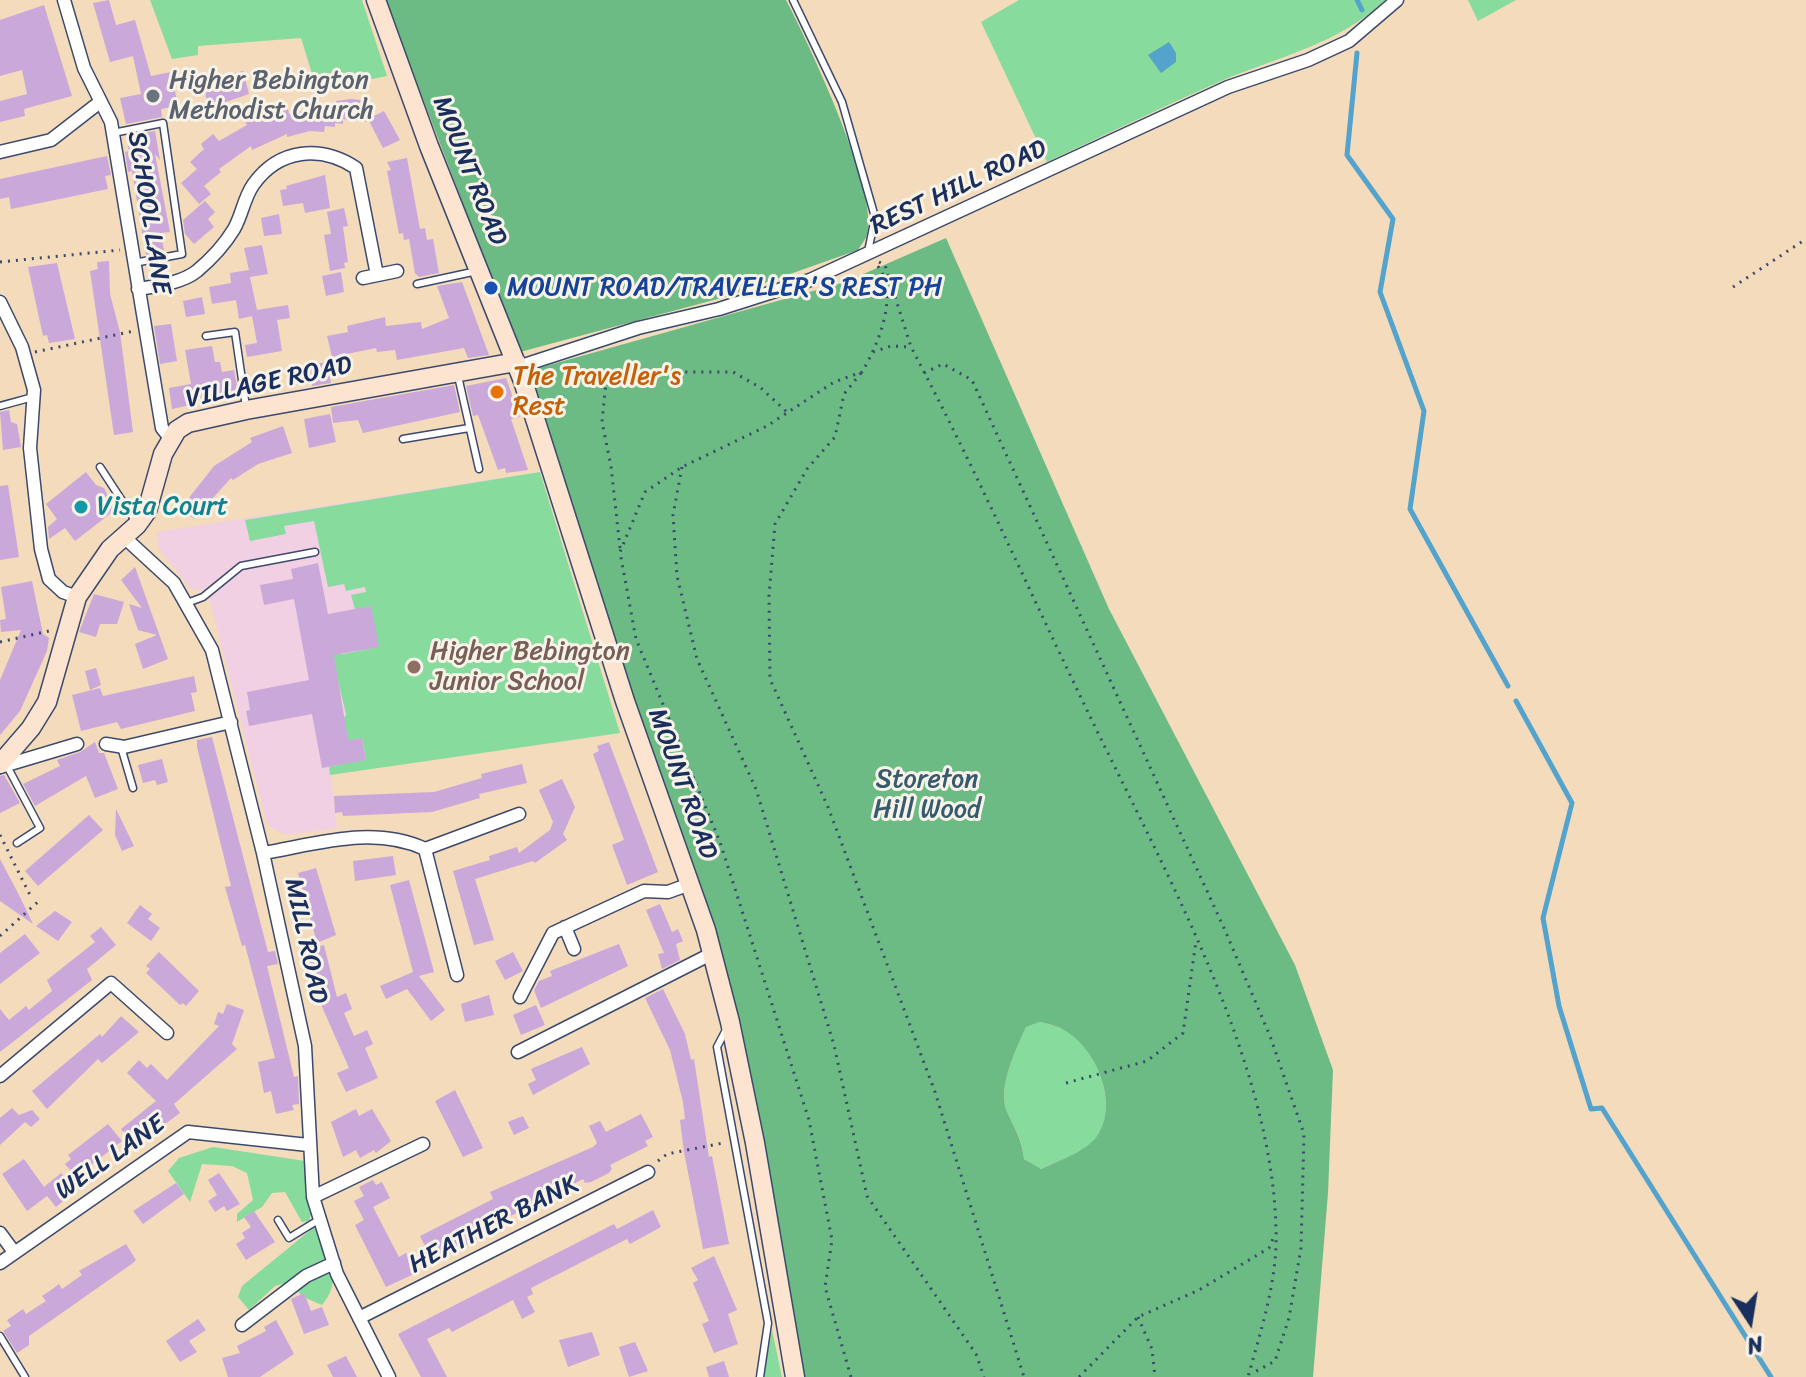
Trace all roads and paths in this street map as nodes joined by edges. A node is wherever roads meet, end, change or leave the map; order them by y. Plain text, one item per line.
1 (64, 0) edge
2 (376, 0) edge
3 (793, 0) edge
4 (1397, 0) edge
5 (100, 102) junction
6 (112, 133) junction
7 (0, 152) edge
8 (1806, 239) edge
9 (132, 249) junction
10 (868, 256) junction
11 (0, 262) edge
12 (134, 263) junction
13 (397, 271) dead end
14 (481, 271) junction
15 (377, 275) junction
16 (363, 278) dead end
17 (417, 284) dead end
18 (1733, 287) dead end
19 (138, 289) junction
20 (0, 302) edge
21 (145, 328) junction
22 (206, 336) dead end
23 (911, 347) junction
24 (873, 352) junction
25 (25, 354) junction
26 (511, 365) junction
27 (862, 372) junction
28 (458, 373) junction
29 (924, 373) junction
30 (33, 397) junction
31 (0, 406) edge
32 (246, 410) junction
33 (787, 412) junction
34 (469, 428) junction
35 (170, 438) junction
36 (403, 439) dead end
37 (100, 467) dead end
38 (682, 467) junction
39 (479, 469) dead end
40 (131, 531) junction
41 (315, 552) dead end
42 (620, 552) junction
43 (77, 597) junction
44 (187, 603) junction
45 (68, 627) junction
46 (0, 642) edge
47 (231, 722) junction
48 (77, 744) dead end
49 (106, 744) dead end
50 (121, 747) junction
51 (2, 766) edge
52 (133, 788) dead end
53 (519, 814) dead end
54 (0, 835) edge
55 (17, 843) dead end
56 (425, 849) junction
57 (263, 853) junction
58 (690, 884) junction
59 (32, 899) dead end
60 (40, 900) dead end
61 (565, 927) junction
62 (0, 936) edge
63 (1196, 937) junction
64 (574, 949) dead end
65 (713, 953) junction
66 (457, 975) dead end
67 (520, 997) dead end
68 (730, 1022) junction
69 (167, 1033) dead end
70 (518, 1052) dead end
71 (0, 1076) edge
72 (1066, 1083) dead end
73 (734, 1141) junction
74 (423, 1144) dead end
75 (308, 1145) junction
76 (648, 1172) joint
77 (313, 1197) junction
78 (320, 1219) junction
79 (278, 1220) dead end
80 (1277, 1230) junction
81 (0, 1233) edge
82 (14, 1252) junction
83 (0, 1263) edge
84 (334, 1263) junction
85 (1138, 1317) junction
86 (359, 1318) junction
87 (242, 1325) dead end
88 (0, 1336) edge
89 (25, 1377) edge
90 (389, 1377) edge
91 (760, 1377) edge
92 (795, 1377) edge
93 (851, 1377) edge
94 (984, 1377) edge
95 (1024, 1377) edge
96 (1079, 1377) edge
97 (1155, 1377) edge
98 (1248, 1377) edge

1 - 5 street, SCHOOL LANE
2 - 14 main road, MOUNT ROAD
3 - 10 lane
4 - 10 street, REST HILL ROAD
5 - 6 street, SCHOOL LANE
5 - 7 street
6 - 9 street, SCHOOL LANE
6 - 12 lane
8 - 18 path
9 - 11 path
9 - 12 street, SCHOOL LANE
10 - 23 path
10 - 24 path
10 - 26 street, REST HILL ROAD
12 - 19 street, SCHOOL LANE
13 - 15 street
14 - 17 lane
14 - 26 main road, MOUNT ROAD
15 - 16 street
15 - 19 street
19 - 21 street, SCHOOL LANE
20 - 25 street
21 - 25 path
21 - 35 street, SCHOOL LANE
22 - 32 lane
23 - 24 path
23 - 29 path
24 - 27 path
25 - 30 street
26 - 28 main road, VILLAGE ROAD
26 - 58 main road, MOUNT ROAD
27 - 33 path
27 - 95 path
28 - 32 main road, VILLAGE ROAD
28 - 34 lane
29 - 63 path
29 - 98 path
30 - 31 lane
30 - 43 street
32 - 35 main road, VILLAGE ROAD
33 - 38 path
33 - 42 path
34 - 36 lane
34 - 39 lane
35 - 40 main road, VILLAGE ROAD
37 - 40 lane
38 - 42 path
38 - 94 path
40 - 43 main road, VILLAGE ROAD
40 - 44 street, MILL ROAD
41 - 44 lane
42 - 93 path
43 - 45 main road, VILLAGE ROAD
44 - 47 street, MILL ROAD
45 - 46 path
45 - 51 main road, VILLAGE ROAD
47 - 50 street
47 - 57 street, MILL ROAD
48 - 51 street
49 - 50 street
50 - 52 lane
51 - 55 lane
53 - 56 street
54 - 59 path
56 - 57 street
56 - 66 street
57 - 75 street, MILL ROAD
58 - 61 street
58 - 65 main road, MOUNT ROAD
60 - 62 path
61 - 64 street
61 - 67 street
63 - 72 path
63 - 80 path
65 - 68 main road, MOUNT ROAD
65 - 70 street
68 - 73 lane
68 - 92 main road, MOUNT ROAD
69 - 71 street
73 - 76 path
73 - 91 lane
74 - 77 street
75 - 77 street, MILL ROAD
75 - 82 street, WELL LANE
76 - 86 street, HEATHER BANK
77 - 78 street, MILL ROAD
78 - 79 lane
78 - 84 street, MILL ROAD
80 - 85 path
80 - 98 path
81 - 82 street
82 - 83 street, WELL LANE
84 - 86 street, MILL ROAD
84 - 87 street
85 - 96 path
85 - 97 path
86 - 90 street, MILL ROAD
88 - 89 lane

